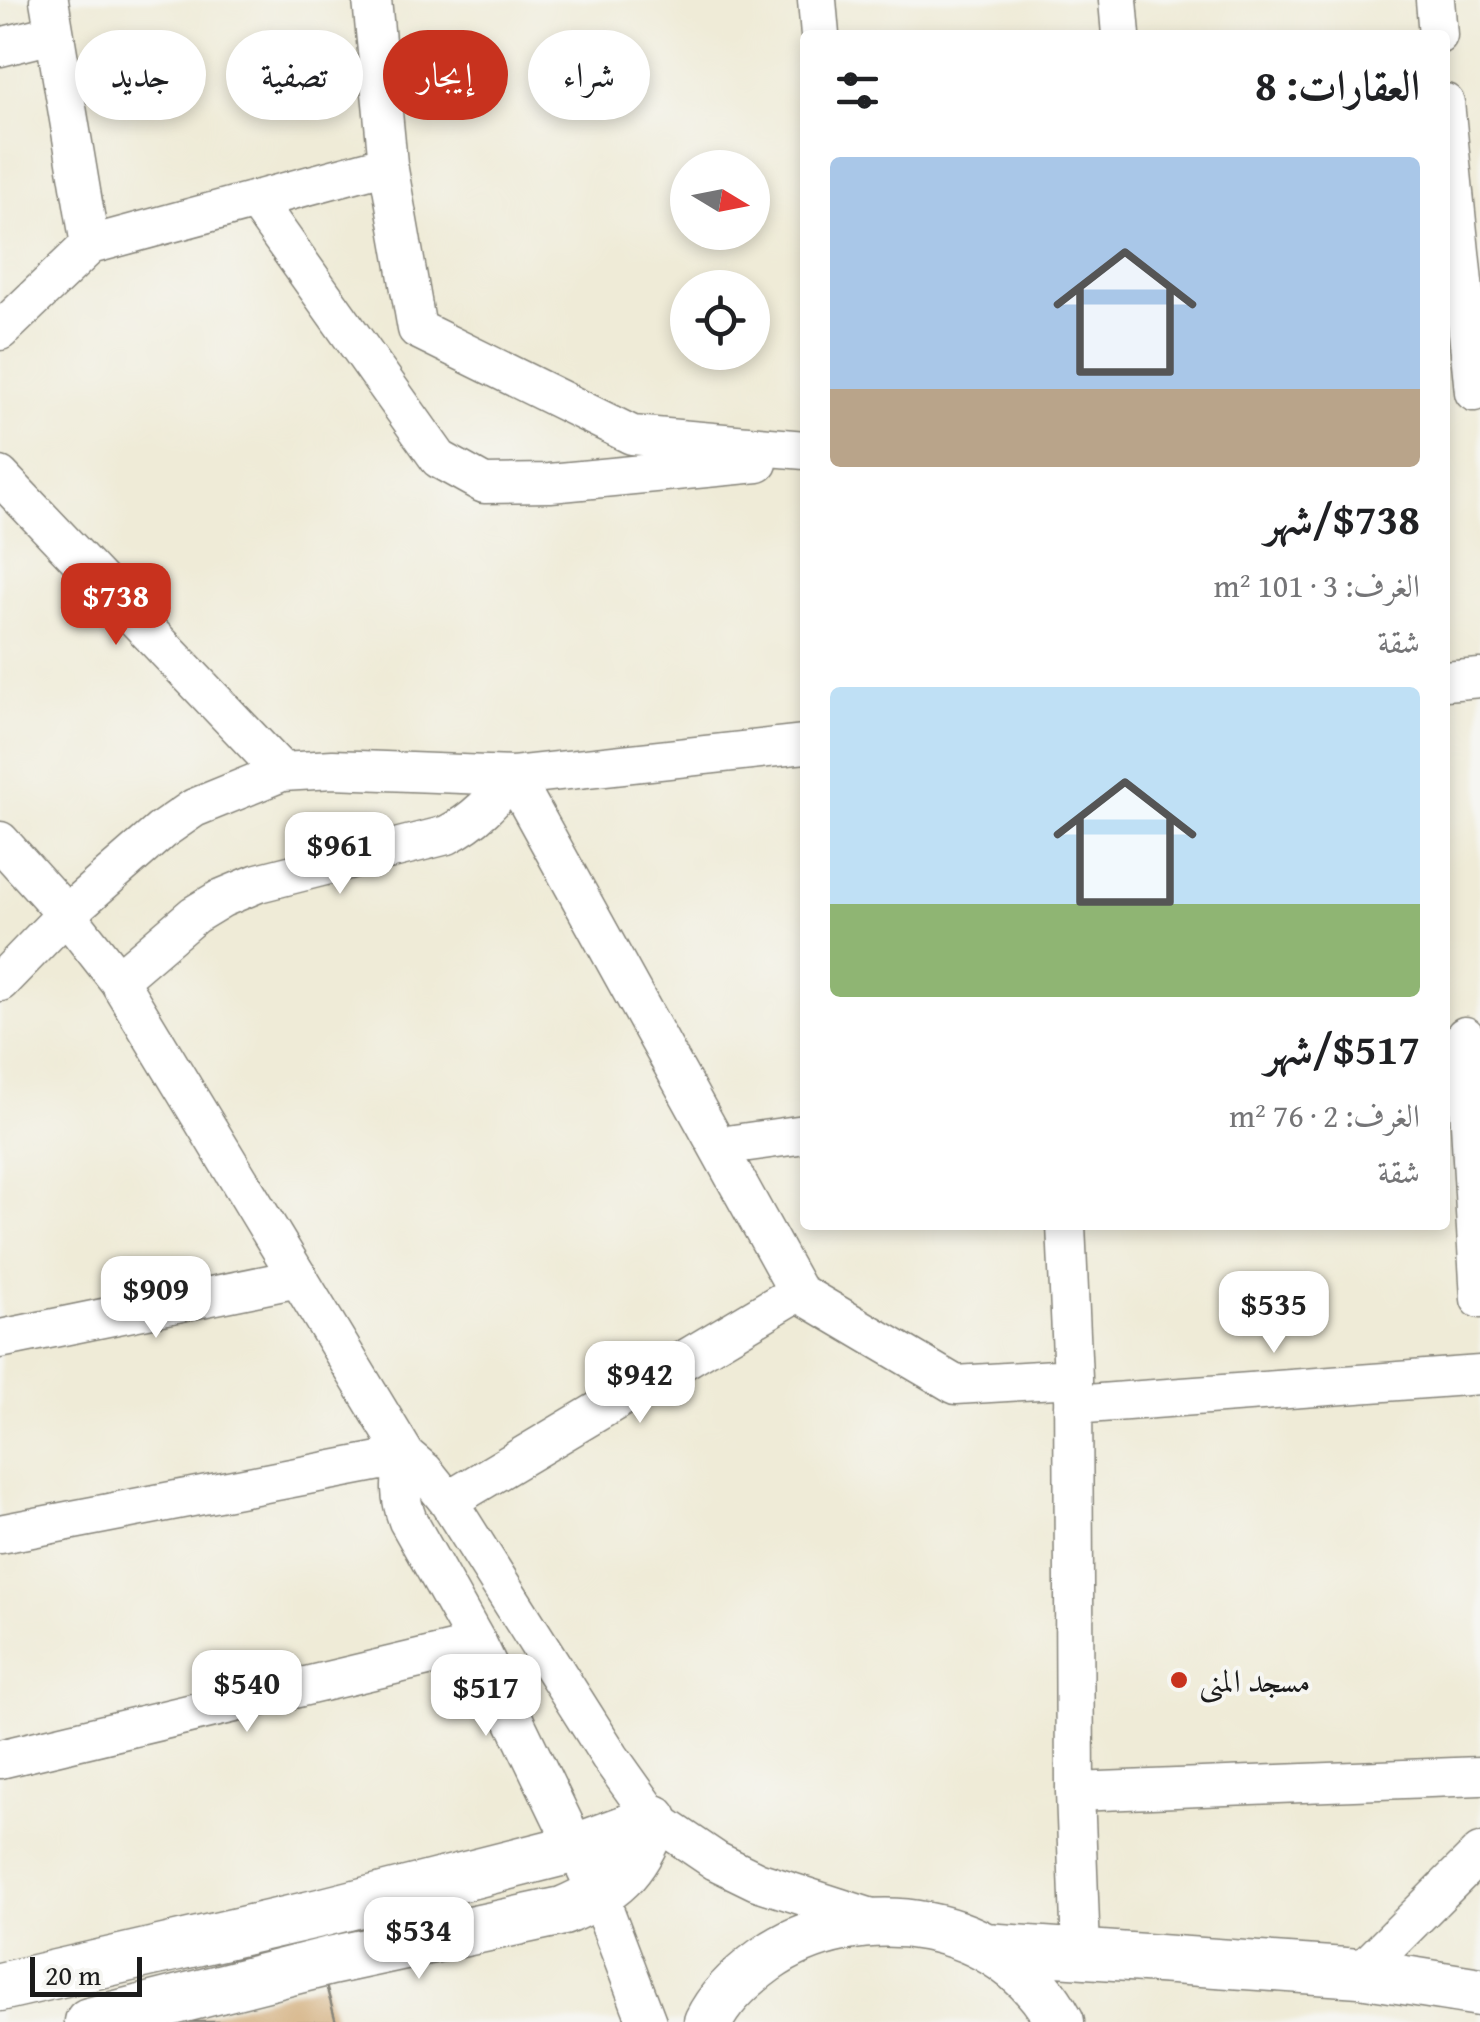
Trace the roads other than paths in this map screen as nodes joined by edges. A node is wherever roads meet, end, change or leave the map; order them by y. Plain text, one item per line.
1 (372, 0) edge
2 (817, 0) edge
3 (1118, 0) edge
4 (1435, 0) edge
5 (51, 17) edge
6 (820, 30) edge
7 (1121, 30) edge
8 (1438, 30) edge
9 (0, 47) edge
10 (388, 164) junction
11 (1450, 173) edge
12 (255, 200) junction
13 (90, 246) junction
14 (0, 331) edge
15 (1466, 393) edge
16 (800, 450) edge
17 (800, 459) edge
18 (0, 476) edge
19 (1480, 678) edge
20 (1450, 681) edge
21 (800, 745) edge
22 (282, 772) junction
23 (513, 776) junction
24 (0, 841) edge
25 (66, 914) junction
26 (118, 980) junction
27 (0, 982) edge
28 (1463, 1037) edge
29 (800, 1135) edge
30 (720, 1146) junction
31 (1066, 1230) edge
32 (299, 1278) junction
33 (798, 1292) junction
34 (1480, 1299) edge
35 (0, 1338) edge
36 (1480, 1375) edge
37 (1073, 1391) junction
38 (406, 1456) junction
39 (448, 1501) junction
40 (0, 1534) edge
41 (478, 1644) junction
42 (0, 1759) edge
43 (1480, 1776) edge
44 (1075, 1792) junction
45 (654, 1819) junction
46 (576, 1848) junction
47 (1480, 1853) edge
48 (599, 1896) junction
49 (320, 1913) junction
50 (880, 1921) junction
51 (985, 1947) junction
52 (1080, 1952) junction
53 (330, 1962) junction
54 (1360, 1973) junction
55 (0, 1987) edge
56 (1480, 1992) edge
57 (90, 2022) edge
58 (647, 2022) edge
59 (708, 2022) edge
60 (1060, 2022) edge

1 - 10 street
2 - 6 street
3 - 7 street
4 - 8 street
5 - 9 street
5 - 13 street
10 - 12 street
10 - 16 street
11 - 15 street
12 - 13 street
12 - 17 street
13 - 14 street
18 - 22 street
19 - 20 street
21 - 23 street
22 - 23 street
22 - 25 street
23 - 26 street
23 - 30 street
24 - 25 street
25 - 26 street
25 - 27 street
26 - 32 street
28 - 34 street
29 - 30 street
30 - 33 street
31 - 37 street
32 - 35 street
32 - 38 street
33 - 37 street
33 - 39 street
36 - 37 street
37 - 44 street
38 - 39 street
38 - 40 street
38 - 41 street
39 - 45 street
41 - 42 street
41 - 46 street
43 - 44 street
44 - 52 street
45 - 46 main road
45 - 48 main road
45 - 50 street
46 - 48 street
46 - 49 main road
47 - 54 street
48 - 53 main road
48 - 58 street
49 - 53 main road
49 - 55 main road
50 - 51 main road
50 - 59 main road
51 - 52 main road
51 - 60 main road
52 - 54 main road
53 - 57 main road
54 - 56 main road

